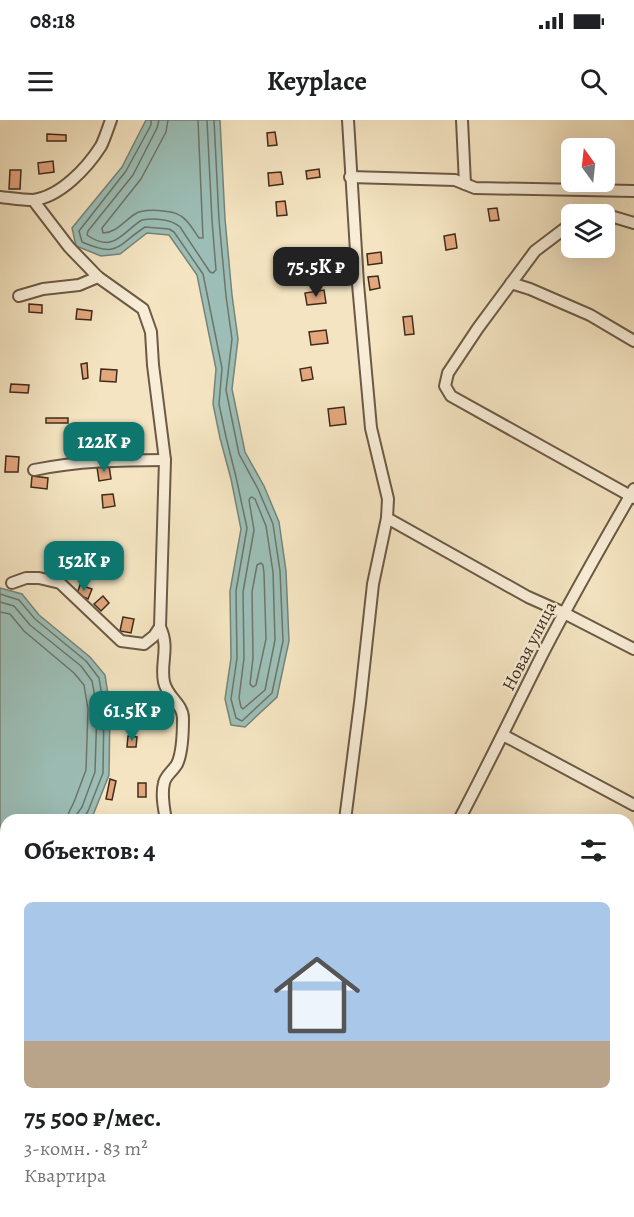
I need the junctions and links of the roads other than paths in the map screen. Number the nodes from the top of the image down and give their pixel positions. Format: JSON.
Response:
{"nodes":[{"id":1,"x":111,"y":120,"type":"edge"},
{"id":2,"x":348,"y":120,"type":"edge"},
{"id":3,"x":462,"y":120,"type":"edge"},
{"id":4,"x":351,"y":177,"type":"junction"},
{"id":5,"x":465,"y":184,"type":"junction"},
{"id":6,"x":634,"y":191,"type":"edge"},
{"id":7,"x":0,"y":197,"type":"edge"},
{"id":8,"x":33,"y":200,"type":"junction"},
{"id":9,"x":615,"y":219,"type":"edge"},
{"id":10,"x":634,"y":223,"type":"edge"},
{"id":11,"x":561,"y":231,"type":"edge"},
{"id":12,"x":98,"y":277,"type":"junction"},
{"id":13,"x":511,"y":283,"type":"junction"},
{"id":14,"x":19,"y":296,"type":"dead end"},
{"id":15,"x":634,"y":341,"type":"edge"},
{"id":16,"x":165,"y":460,"type":"junction"},
{"id":17,"x":34,"y":471,"type":"dead end"},
{"id":18,"x":633,"y":494,"type":"edge"},
{"id":19,"x":387,"y":518,"type":"junction"},
{"id":20,"x":12,"y":583,"type":"dead end"},
{"id":21,"x":564,"y":612,"type":"junction"},
{"id":22,"x":160,"y":627,"type":"junction"},
{"id":23,"x":634,"y":649,"type":"edge"},
{"id":24,"x":503,"y":735,"type":"junction"},
{"id":25,"x":634,"y":805,"type":"edge"},
{"id":26,"x":165,"y":814,"type":"edge"},
{"id":27,"x":346,"y":814,"type":"edge"},
{"id":28,"x":462,"y":814,"type":"edge"}],
"edges":[{"from":1,"to":8,"type":"street"},
{"from":2,"to":4,"type":"street"},
{"from":3,"to":5,"type":"street"},
{"from":4,"to":5,"type":"street"},
{"from":4,"to":19,"type":"street"},
{"from":5,"to":6,"type":"street"},
{"from":7,"to":8,"type":"street"},
{"from":8,"to":12,"type":"street"},
{"from":9,"to":10,"type":"street"},
{"from":11,"to":13,"type":"street"},
{"from":12,"to":14,"type":"street"},
{"from":12,"to":16,"type":"street"},
{"from":13,"to":15,"type":"street"},
{"from":13,"to":18,"type":"street"},
{"from":16,"to":17,"type":"street"},
{"from":16,"to":22,"type":"street"},
{"from":18,"to":21,"type":"street","name":"Новая улица"},
{"from":19,"to":21,"type":"street"},
{"from":19,"to":27,"type":"street"},
{"from":20,"to":22,"type":"street"},
{"from":21,"to":23,"type":"street"},
{"from":21,"to":24,"type":"street","name":"Новая улица"},
{"from":22,"to":26,"type":"street"},
{"from":24,"to":25,"type":"street"},
{"from":24,"to":28,"type":"street","name":"Новая улица"}]}
